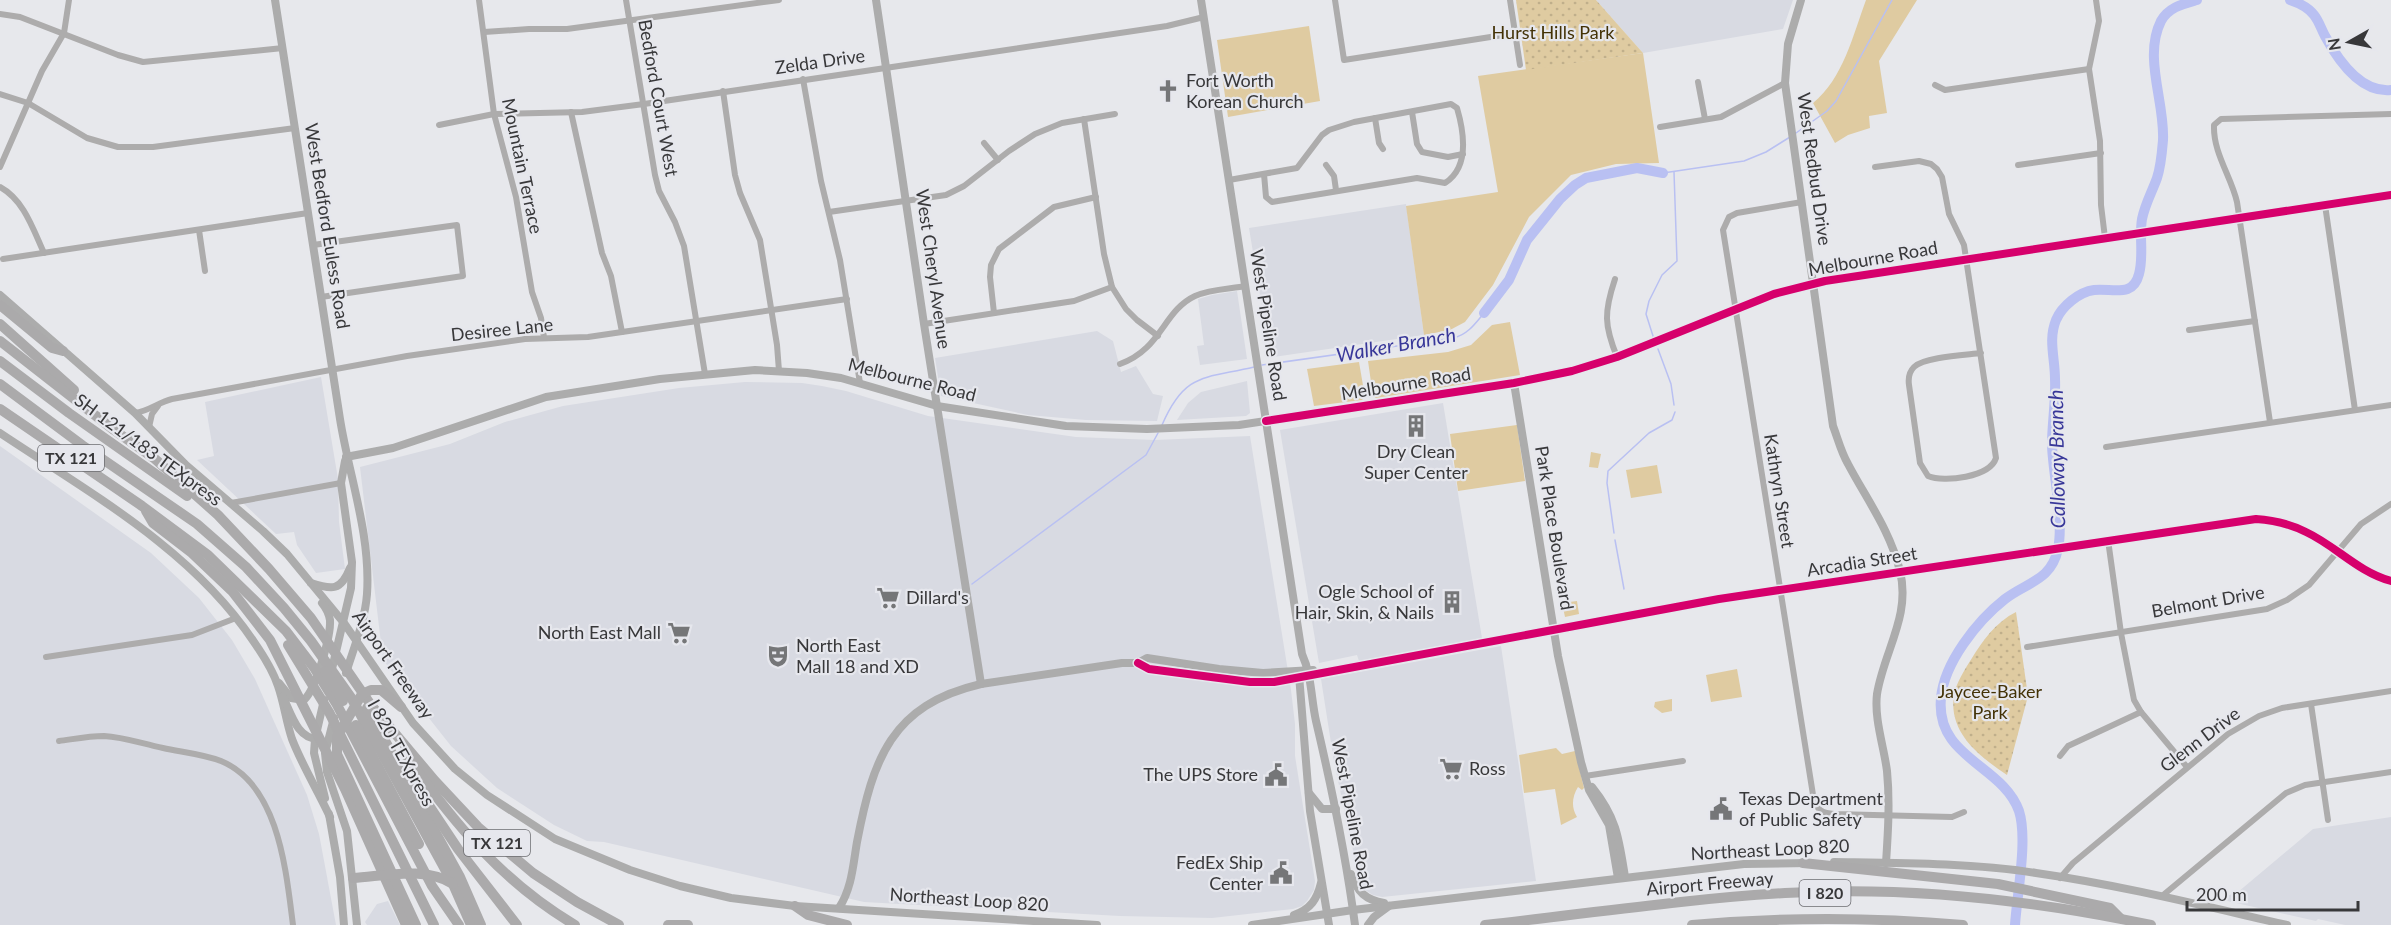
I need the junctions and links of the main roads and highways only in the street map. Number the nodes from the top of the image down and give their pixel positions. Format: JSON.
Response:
{"nodes":[{"id":1,"x":275,"y":0,"type":"edge"},
{"id":2,"x":876,"y":0,"type":"edge"},
{"id":3,"x":1201,"y":0,"type":"edge"},
{"id":4,"x":1801,"y":0,"type":"edge"},
{"id":5,"x":2391,"y":195,"type":"edge"},
{"id":6,"x":1814,"y":284,"type":"junction"},
{"id":7,"x":0,"y":295,"type":"edge"},
{"id":8,"x":0,"y":305,"type":"edge"},
{"id":9,"x":0,"y":324,"type":"edge"},
{"id":10,"x":0,"y":341,"type":"edge"},
{"id":11,"x":63,"y":351,"type":"junction"},
{"id":12,"x":0,"y":361,"type":"edge"},
{"id":13,"x":1514,"y":383,"type":"junction"},
{"id":14,"x":0,"y":384,"type":"edge"},
{"id":15,"x":937,"y":406,"type":"junction"},
{"id":16,"x":0,"y":409,"type":"edge"},
{"id":17,"x":1266,"y":421,"type":"junction"},
{"id":18,"x":114,"y":430,"type":"junction"},
{"id":19,"x":0,"y":433,"type":"edge"},
{"id":20,"x":345,"y":458,"type":"junction"},
{"id":21,"x":142,"y":506,"type":"junction"},
{"id":22,"x":352,"y":562,"type":"junction"},
{"id":23,"x":1900,"y":571,"type":"junction"},
{"id":24,"x":2391,"y":581,"type":"edge"},
{"id":25,"x":309,"y":582,"type":"junction"},
{"id":26,"x":284,"y":608,"type":"junction"},
{"id":27,"x":344,"y":623,"type":"junction"},
{"id":28,"x":1554,"y":629,"type":"junction"},
{"id":29,"x":355,"y":644,"type":"junction"},
{"id":30,"x":298,"y":651,"type":"junction"},
{"id":31,"x":1302,"y":654,"type":"junction"},
{"id":32,"x":1309,"y":673,"type":"junction"},
{"id":33,"x":1299,"y":674,"type":"junction"},
{"id":34,"x":273,"y":676,"type":"junction"},
{"id":35,"x":981,"y":684,"type":"junction"},
{"id":36,"x":278,"y":686,"type":"junction"},
{"id":37,"x":357,"y":689,"type":"junction"},
{"id":38,"x":371,"y":705,"type":"junction"},
{"id":39,"x":401,"y":707,"type":"junction"},
{"id":40,"x":328,"y":738,"type":"junction"},
{"id":41,"x":315,"y":739,"type":"junction"},
{"id":42,"x":1308,"y":793,"type":"junction"},
{"id":43,"x":1336,"y":809,"type":"junction"},
{"id":44,"x":330,"y":816,"type":"junction"},
{"id":45,"x":1344,"y":852,"type":"junction"},
{"id":46,"x":1803,"y":863,"type":"junction"},
{"id":47,"x":1886,"y":863,"type":"junction"},
{"id":48,"x":392,"y":876,"type":"junction"},
{"id":49,"x":340,"y":877,"type":"junction"},
{"id":50,"x":1322,"y":877,"type":"junction"},
{"id":51,"x":1622,"y":878,"type":"junction"},
{"id":52,"x":353,"y":879,"type":"junction"},
{"id":53,"x":848,"y":892,"type":"junction"},
{"id":54,"x":795,"y":906,"type":"junction"},
{"id":55,"x":1390,"y":906,"type":"junction"},
{"id":56,"x":839,"y":908,"type":"junction"},
{"id":57,"x":867,"y":910,"type":"junction"},
{"id":58,"x":1353,"y":910,"type":"junction"},
{"id":59,"x":1613,"y":911,"type":"junction"},
{"id":60,"x":1328,"y":913,"type":"junction"},
{"id":61,"x":2120,"y":918,"type":"junction"},
{"id":62,"x":1287,"y":919,"type":"junction"},
{"id":63,"x":1275,"y":921,"type":"junction"},
{"id":64,"x":1745,"y":922,"type":"edge"},
{"id":65,"x":344,"y":925,"type":"edge"},
{"id":66,"x":357,"y":925,"type":"edge"},
{"id":67,"x":406,"y":925,"type":"edge"},
{"id":68,"x":416,"y":925,"type":"edge"},
{"id":69,"x":435,"y":925,"type":"edge"},
{"id":70,"x":449,"y":925,"type":"edge"},
{"id":71,"x":459,"y":925,"type":"edge"},
{"id":72,"x":471,"y":925,"type":"edge"},
{"id":73,"x":481,"y":925,"type":"edge"},
{"id":74,"x":487,"y":925,"type":"edge"},
{"id":75,"x":517,"y":925,"type":"edge"},
{"id":76,"x":575,"y":925,"type":"edge"},
{"id":77,"x":619,"y":925,"type":"edge"},
{"id":78,"x":668,"y":925,"type":"edge"},
{"id":79,"x":673,"y":925,"type":"edge"},
{"id":80,"x":688,"y":925,"type":"edge"},
{"id":81,"x":847,"y":925,"type":"edge"},
{"id":82,"x":1097,"y":925,"type":"edge"},
{"id":83,"x":1252,"y":925,"type":"edge"},
{"id":84,"x":1311,"y":925,"type":"edge"},
{"id":85,"x":1329,"y":925,"type":"edge"},
{"id":86,"x":1355,"y":925,"type":"edge"},
{"id":87,"x":1368,"y":925,"type":"edge"},
{"id":88,"x":1485,"y":925,"type":"edge"},
{"id":89,"x":1554,"y":925,"type":"edge"},
{"id":90,"x":1692,"y":925,"type":"edge"},
{"id":91,"x":1963,"y":925,"type":"edge"},
{"id":92,"x":2151,"y":925,"type":"edge"},
{"id":93,"x":2287,"y":925,"type":"edge"}],
"edges":[{"from":1,"to":20,"type":"main road","name":"West Bedford Euless Road"},
{"from":2,"to":15,"type":"main road","name":"West Cheryl Avenue"},
{"from":3,"to":17,"type":"main road","name":"West Pipeline Road"},
{"from":4,"to":6,"type":"main road","name":"West Redbud Drive"},
{"from":5,"to":6,"type":"main road","name":"Melbourne Road"},
{"from":6,"to":13,"type":"main road","name":"Melbourne Road"},
{"from":6,"to":23,"type":"main road","name":"West Redbud Drive"},
{"from":7,"to":11,"type":"main road","name":"Airport Freeway"},
{"from":8,"to":11,"type":"highway"},
{"from":9,"to":18,"type":"highway"},
{"from":10,"to":18,"type":"highway","name":"Airport Freeway","number":"TX 121"},
{"from":11,"to":25,"type":"main road","name":"Airport Freeway"},
{"from":12,"to":37,"type":"highway","name":"SH 121/183 TEXpress"},
{"from":13,"to":17,"type":"main road","name":"Melbourne Road"},
{"from":13,"to":28,"type":"main road","name":"Park Place Boulevard"},
{"from":14,"to":26,"type":"highway","name":"SH 121/183 TEXpress"},
{"from":15,"to":17,"type":"main road","name":"Melbourne Road"},
{"from":15,"to":20,"type":"main road","name":"Melbourne Road"},
{"from":15,"to":35,"type":"main road","name":"West Cheryl Avenue"},
{"from":16,"to":21,"type":"highway","number":"TX 121"},
{"from":17,"to":31,"type":"main road","name":"West Pipeline Road"},
{"from":18,"to":38,"type":"highway","name":"Airport Freeway","number":"TX 121"},
{"from":19,"to":34,"type":"main road"},
{"from":20,"to":22,"type":"main road","name":"West Bedford Euless Road"},
{"from":20,"to":29,"type":"main road","name":"West Bedford Euless Road"},
{"from":21,"to":30,"type":"highway","number":"TX 121"},
{"from":21,"to":67,"type":"highway"},
{"from":22,"to":25,"type":"main road"},
{"from":22,"to":27,"type":"main road","name":"West Bedford Euless Road"},
{"from":23,"to":24,"type":"main road","name":"Arcadia Street"},
{"from":23,"to":28,"type":"main road","name":"Arcadia Street"},
{"from":23,"to":47,"type":"main road","name":"West Redbud Drive"},
{"from":25,"to":27,"type":"main road","name":"Airport Freeway"},
{"from":25,"to":34,"type":"main road"},
{"from":26,"to":70,"type":"highway"},
{"from":26,"to":72,"type":"highway","name":"I 820 TEXpress"},
{"from":27,"to":29,"type":"main road","name":"Airport Freeway"},
{"from":27,"to":41,"type":"main road","name":"West Bedford Euless Road"},
{"from":28,"to":32,"type":"main road","name":"Arcadia Street"},
{"from":28,"to":51,"type":"main road","name":"Park Place Boulevard"},
{"from":29,"to":39,"type":"main road","name":"Airport Freeway"},
{"from":29,"to":40,"type":"main road","name":"West Bedford Euless Road"},
{"from":30,"to":69,"type":"highway"},
{"from":30,"to":71,"type":"highway"},
{"from":31,"to":32,"type":"main road","name":"West Pipeline Road"},
{"from":31,"to":33,"type":"main road","name":"West Pipeline Road"},
{"from":32,"to":33,"type":"main road","name":"Arcadia Street"},
{"from":32,"to":43,"type":"main road","name":"West Pipeline Road"},
{"from":33,"to":35,"type":"main road","name":"Arcadia Street"},
{"from":33,"to":42,"type":"main road","name":"West Pipeline Road"},
{"from":34,"to":36,"type":"main road"},
{"from":35,"to":53,"type":"main road","name":"Arcadia Street"},
{"from":36,"to":41,"type":"main road"},
{"from":36,"to":44,"type":"main road"},
{"from":37,"to":73,"type":"highway","name":"I 820 TEXpress"},
{"from":37,"to":76,"type":"highway"},
{"from":38,"to":75,"type":"highway"},
{"from":38,"to":77,"type":"highway","name":"Airport Freeway","number":"TX 121"},
{"from":39,"to":48,"type":"highway"},
{"from":39,"to":54,"type":"main road","name":"Airport Freeway"},
{"from":40,"to":41,"type":"main road"},
{"from":40,"to":52,"type":"main road","name":"West Bedford Euless Road"},
{"from":41,"to":44,"type":"main road","name":"West Bedford Euless Road"},
{"from":42,"to":43,"type":"main road"},
{"from":42,"to":50,"type":"main road","name":"West Pipeline Road"},
{"from":43,"to":45,"type":"main road","name":"West Pipeline Road"},
{"from":44,"to":49,"type":"main road","name":"West Bedford Euless Road"},
{"from":45,"to":55,"type":"main road"},
{"from":45,"to":58,"type":"main road","name":"West Pipeline Road"},
{"from":46,"to":47,"type":"main road","name":"Northeast Loop 820"},
{"from":46,"to":51,"type":"main road","name":"Northeast Loop 820"},
{"from":46,"to":61,"type":"highway"},
{"from":47,"to":93,"type":"main road","name":"Northeast Loop 820"},
{"from":48,"to":52,"type":"highway"},
{"from":48,"to":68,"type":"highway"},
{"from":48,"to":74,"type":"highway"},
{"from":49,"to":52,"type":"main road"},
{"from":49,"to":65,"type":"main road","name":"West Bedford Euless Road"},
{"from":50,"to":60,"type":"main road","name":"West Pipeline Road"},
{"from":50,"to":62,"type":"main road"},
{"from":51,"to":55,"type":"main road","name":"Northeast Loop 820"},
{"from":52,"to":66,"type":"main road","name":"West Bedford Euless Road"},
{"from":53,"to":56,"type":"main road","name":"Arcadia Street"},
{"from":53,"to":57,"type":"main road"},
{"from":54,"to":56,"type":"main road","name":"Airport Freeway"},
{"from":54,"to":81,"type":"highway"},
{"from":55,"to":58,"type":"main road","name":"Northeast Loop 820"},
{"from":55,"to":87,"type":"main road"},
{"from":56,"to":57,"type":"main road","name":"Northeast Loop 820"},
{"from":57,"to":82,"type":"main road","name":"Northeast Loop 820"},
{"from":58,"to":60,"type":"main road","name":"Northeast Loop 820"},
{"from":58,"to":86,"type":"main road","name":"West Pipeline Road"},
{"from":59,"to":61,"type":"highway","name":"Airport Freeway","number":"I 820"},
{"from":59,"to":88,"type":"highway","name":"Airport Freeway","number":"I 820"},
{"from":59,"to":89,"type":"highway"},
{"from":60,"to":62,"type":"main road","name":"Northeast Loop 820"},
{"from":60,"to":85,"type":"main road","name":"West Pipeline Road"},
{"from":61,"to":92,"type":"highway","name":"Airport Freeway","number":"I 820"},
{"from":62,"to":63,"type":"main road","name":"Northeast Loop 820"},
{"from":63,"to":83,"type":"main road","name":"Northeast Loop 820"},
{"from":63,"to":84,"type":"main road"},
{"from":64,"to":90,"type":"highway","number":"I 820"},
{"from":64,"to":91,"type":"highway","number":"I 820"},
{"from":78,"to":79,"type":"highway"},
{"from":79,"to":80,"type":"highway"}]}
